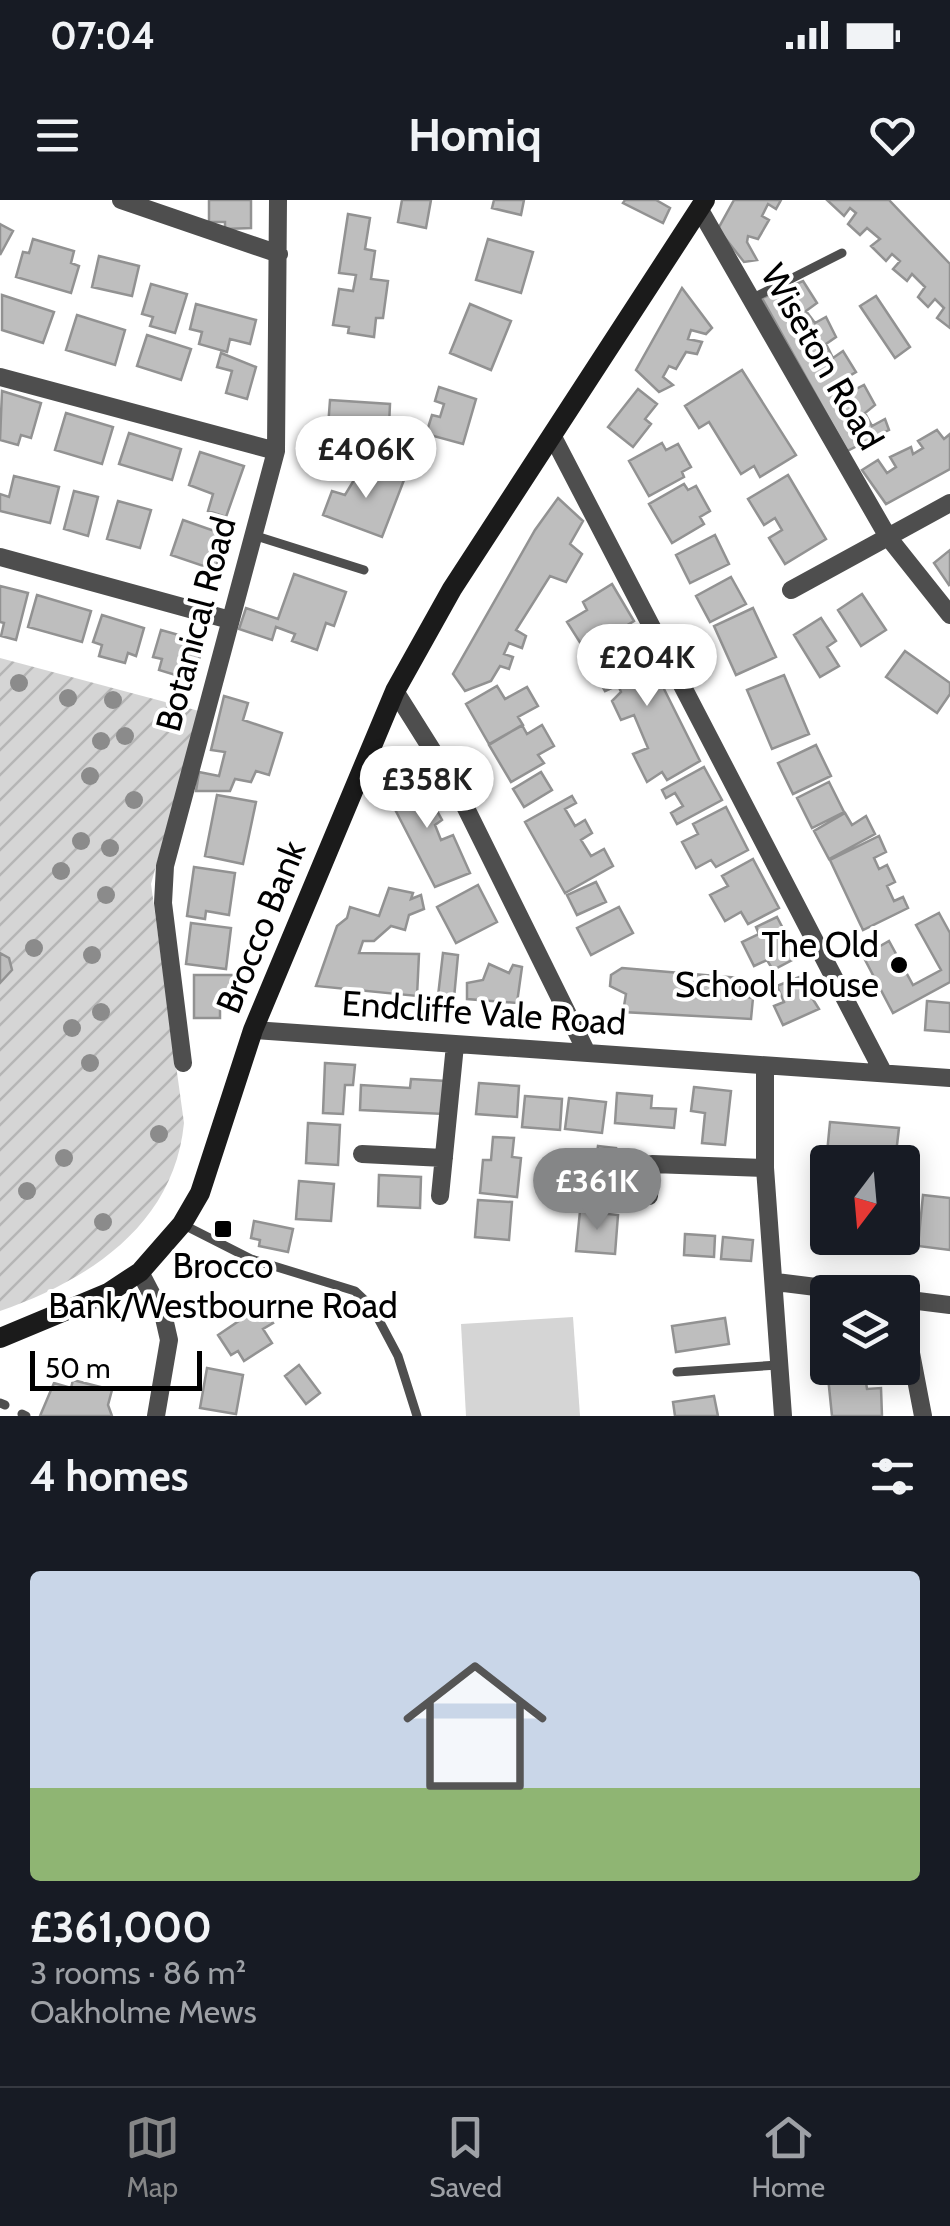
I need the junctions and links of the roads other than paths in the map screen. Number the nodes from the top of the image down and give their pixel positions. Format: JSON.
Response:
{"nodes":[{"id":1,"x":121,"y":200,"type":"edge"},
{"id":2,"x":278,"y":200,"type":"edge"},
{"id":3,"x":702,"y":205,"type":"edge"},
{"id":4,"x":279,"y":254,"type":"junction"},
{"id":5,"x":842,"y":254,"type":"dead end"},
{"id":6,"x":751,"y":299,"type":"junction"},
{"id":7,"x":0,"y":377,"type":"edge"},
{"id":8,"x":553,"y":438,"type":"junction"},
{"id":9,"x":276,"y":451,"type":"junction"},
{"id":10,"x":950,"y":502,"type":"edge"},
{"id":11,"x":253,"y":535,"type":"junction"},
{"id":12,"x":888,"y":537,"type":"junction"},
{"id":13,"x":0,"y":558,"type":"edge"},
{"id":14,"x":364,"y":570,"type":"dead end"},
{"id":15,"x":790,"y":590,"type":"dead end"},
{"id":16,"x":950,"y":614,"type":"edge"},
{"id":17,"x":230,"y":620,"type":"junction"},
{"id":18,"x":395,"y":691,"type":"junction"},
{"id":19,"x":252,"y":1030,"type":"junction"},
{"id":20,"x":455,"y":1045,"type":"junction"},
{"id":21,"x":586,"y":1050,"type":"junction"},
{"id":22,"x":183,"y":1063,"type":"dead end"},
{"id":23,"x":765,"y":1066,"type":"junction"},
{"id":24,"x":883,"y":1072,"type":"junction"},
{"id":25,"x":950,"y":1078,"type":"edge"},
{"id":26,"x":362,"y":1154,"type":"dead end"},
{"id":27,"x":444,"y":1158,"type":"junction"},
{"id":28,"x":765,"y":1168,"type":"junction"},
{"id":29,"x":440,"y":1196,"type":"dead end"},
{"id":30,"x":650,"y":1196,"type":"dead end"},
{"id":31,"x":182,"y":1224,"type":"junction"},
{"id":32,"x":140,"y":1272,"type":"junction"},
{"id":33,"x":776,"y":1282,"type":"junction"},
{"id":34,"x":810,"y":1286,"type":"edge"},
{"id":35,"x":920,"y":1303,"type":"edge"},
{"id":36,"x":950,"y":1305,"type":"edge"},
{"id":37,"x":0,"y":1338,"type":"edge"},
{"id":38,"x":778,"y":1364,"type":"junction"},
{"id":39,"x":677,"y":1372,"type":"dead end"},
{"id":40,"x":918,"y":1385,"type":"edge"},
{"id":41,"x":156,"y":1416,"type":"edge"},
{"id":42,"x":417,"y":1416,"type":"edge"},
{"id":43,"x":782,"y":1416,"type":"edge"},
{"id":44,"x":924,"y":1416,"type":"edge"}],
"edges":[{"from":1,"to":4,"type":"street"},
{"from":2,"to":4,"type":"street","name":"Botanical Road"},
{"from":3,"to":6,"type":"street","name":"Wiseton Road"},
{"from":3,"to":8,"type":"main road","name":"Brocco Bank"},
{"from":4,"to":9,"type":"street","name":"Botanical Road"},
{"from":5,"to":6,"type":"lane"},
{"from":6,"to":12,"type":"street","name":"Wiseton Road"},
{"from":7,"to":9,"type":"street"},
{"from":8,"to":18,"type":"main road","name":"Brocco Bank"},
{"from":8,"to":24,"type":"street"},
{"from":9,"to":11,"type":"street","name":"Botanical Road"},
{"from":10,"to":12,"type":"street"},
{"from":11,"to":14,"type":"lane"},
{"from":11,"to":17,"type":"street","name":"Botanical Road"},
{"from":12,"to":15,"type":"street"},
{"from":12,"to":16,"type":"street","name":"Wiseton Road"},
{"from":13,"to":17,"type":"street"},
{"from":17,"to":22,"type":"street","name":"Botanical Road"},
{"from":18,"to":19,"type":"main road","name":"Brocco Bank"},
{"from":18,"to":21,"type":"street"},
{"from":19,"to":20,"type":"street","name":"Endcliffe Vale Road"},
{"from":19,"to":31,"type":"main road","name":"Brocco Bank"},
{"from":20,"to":21,"type":"street","name":"Endcliffe Vale Road"},
{"from":20,"to":27,"type":"street"},
{"from":21,"to":23,"type":"street","name":"Endcliffe Vale Road"},
{"from":23,"to":24,"type":"street","name":"Endcliffe Vale Road"},
{"from":23,"to":28,"type":"street"},
{"from":24,"to":25,"type":"street","name":"Endcliffe Vale Road"},
{"from":26,"to":27,"type":"street"},
{"from":27,"to":29,"type":"street"},
{"from":28,"to":30,"type":"street"},
{"from":28,"to":33,"type":"street"},
{"from":31,"to":32,"type":"main road","name":"Brocco Bank"},
{"from":31,"to":42,"type":"lane"},
{"from":32,"to":37,"type":"main road","name":"Brocco Bank"},
{"from":32,"to":41,"type":"street"},
{"from":33,"to":34,"type":"street"},
{"from":33,"to":38,"type":"street"},
{"from":35,"to":36,"type":"street"},
{"from":38,"to":39,"type":"lane"},
{"from":38,"to":43,"type":"street"},
{"from":40,"to":44,"type":"street"}]}
